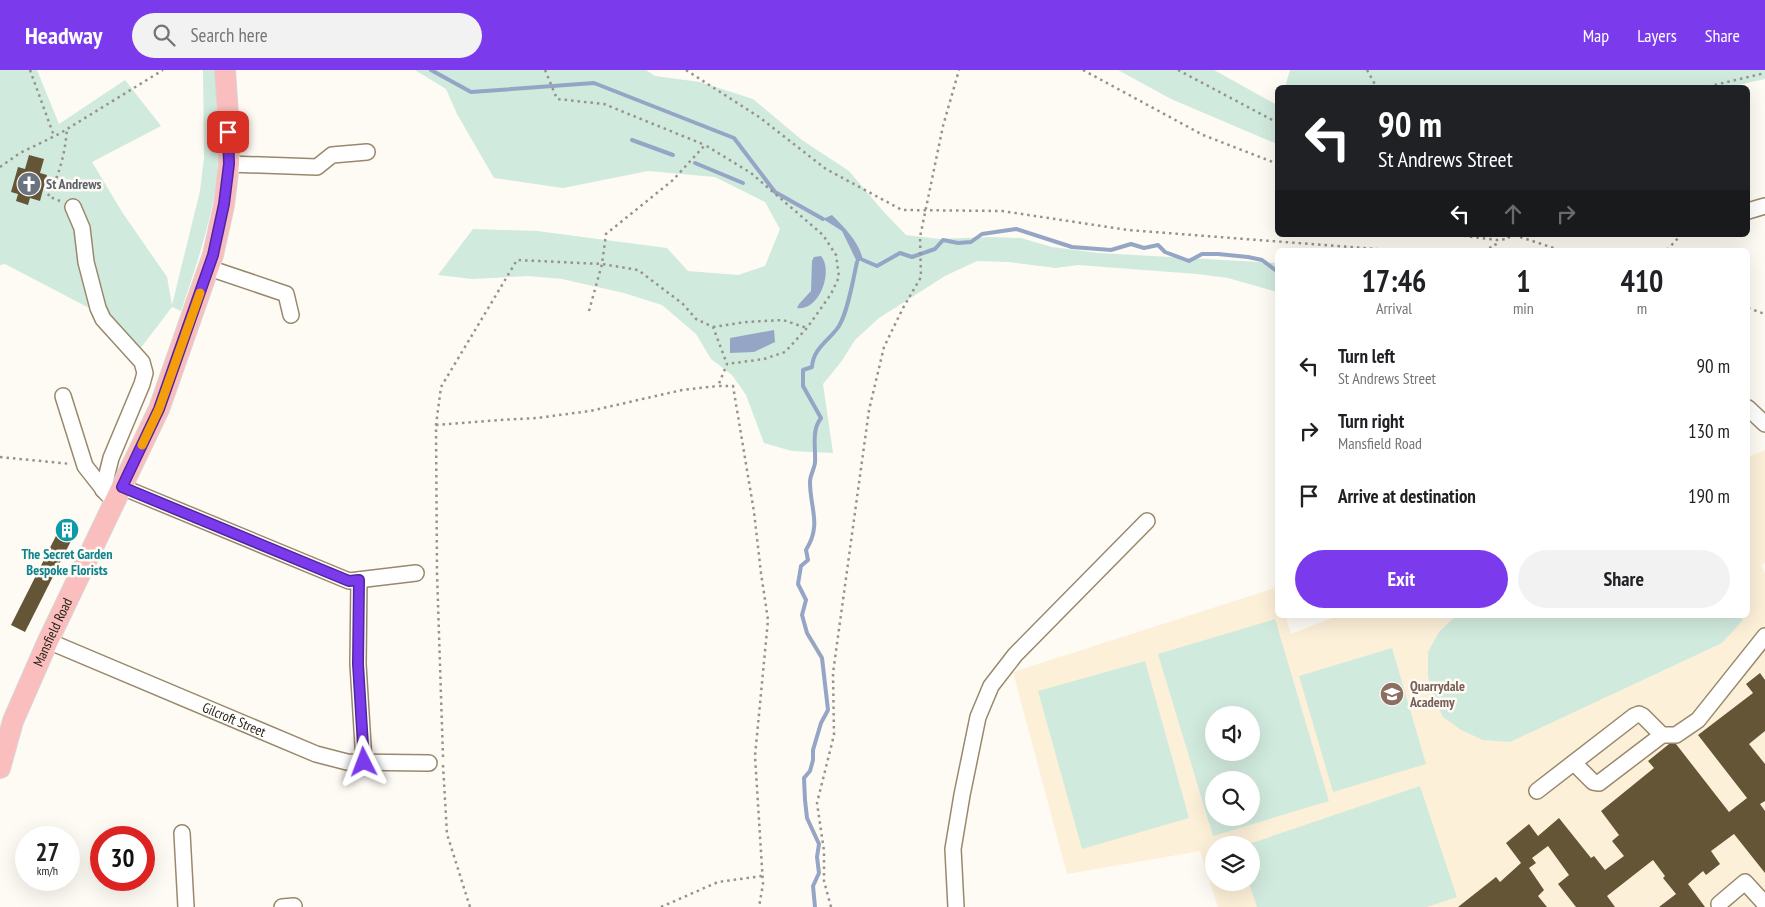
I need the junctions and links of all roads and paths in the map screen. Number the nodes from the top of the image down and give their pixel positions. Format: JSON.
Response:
{"nodes":[{"id":1,"x":30,"y":70,"type":"edge"},
{"id":2,"x":163,"y":70,"type":"edge"},
{"id":3,"x":225,"y":70,"type":"edge"},
{"id":4,"x":545,"y":70,"type":"edge"},
{"id":5,"x":686,"y":70,"type":"edge"},
{"id":6,"x":959,"y":70,"type":"edge"},
{"id":7,"x":1083,"y":70,"type":"edge"},
{"id":8,"x":1178,"y":70,"type":"edge"},
{"id":9,"x":1368,"y":70,"type":"edge"},
{"id":10,"x":1765,"y":73,"type":"edge"},
{"id":11,"x":1376,"y":85,"type":"edge"},
{"id":12,"x":1715,"y":85,"type":"edge"},
{"id":13,"x":1275,"y":121,"type":"edge"},
{"id":14,"x":67,"y":129,"type":"junction"},
{"id":15,"x":54,"y":136,"type":"junction"},
{"id":16,"x":704,"y":145,"type":"junction"},
{"id":17,"x":368,"y":152,"type":"dead end"},
{"id":18,"x":1275,"y":163,"type":"edge"},
{"id":19,"x":229,"y":164,"type":"junction"},
{"id":20,"x":0,"y":167,"type":"edge"},
{"id":21,"x":1765,"y":206,"type":"edge"},
{"id":22,"x":73,"y":207,"type":"joint"},
{"id":23,"x":925,"y":210,"type":"junction"},
{"id":24,"x":1750,"y":210,"type":"edge"},
{"id":25,"x":1473,"y":237,"type":"edge"},
{"id":26,"x":1509,"y":237,"type":"edge"},
{"id":27,"x":1520,"y":237,"type":"edge"},
{"id":28,"x":1678,"y":237,"type":"edge"},
{"id":29,"x":1497,"y":240,"type":"junction"},
{"id":30,"x":1362,"y":248,"type":"edge"},
{"id":31,"x":1488,"y":248,"type":"edge"},
{"id":32,"x":1554,"y":248,"type":"edge"},
{"id":33,"x":1669,"y":248,"type":"edge"},
{"id":34,"x":602,"y":264,"type":"junction"},
{"id":35,"x":209,"y":268,"type":"junction"},
{"id":36,"x":1750,"y":309,"type":"edge"},
{"id":37,"x":589,"y":311,"type":"dead end"},
{"id":38,"x":1765,"y":314,"type":"edge"},
{"id":39,"x":291,"y":315,"type":"dead end"},
{"id":40,"x":713,"y":327,"type":"junction"},
{"id":41,"x":808,"y":328,"type":"junction"},
{"id":42,"x":727,"y":364,"type":"junction"},
{"id":43,"x":718,"y":386,"type":"junction"},
{"id":44,"x":63,"y":396,"type":"dead end"},
{"id":45,"x":1750,"y":410,"type":"edge"},
{"id":46,"x":1765,"y":424,"type":"edge"},
{"id":47,"x":436,"y":426,"type":"junction"},
{"id":48,"x":0,"y":457,"type":"edge"},
{"id":49,"x":85,"y":466,"type":"junction"},
{"id":50,"x":113,"y":494,"type":"junction"},
{"id":51,"x":1147,"y":521,"type":"dead end"},
{"id":52,"x":416,"y":574,"type":"dead end"},
{"id":53,"x":359,"y":580,"type":"junction"},
{"id":54,"x":1765,"y":636,"type":"edge"},
{"id":55,"x":48,"y":641,"type":"junction"},
{"id":56,"x":6,"y":719,"type":"edge"},
{"id":57,"x":1662,"y":735,"type":"junction"},
{"id":58,"x":364,"y":762,"type":"junction"},
{"id":59,"x":429,"y":763,"type":"dead end"},
{"id":60,"x":1574,"y":763,"type":"junction"},
{"id":61,"x":0,"y":768,"type":"edge"},
{"id":62,"x":1537,"y":791,"type":"dead end"},
{"id":63,"x":182,"y":833,"type":"dead end"},
{"id":64,"x":762,"y":876,"type":"junction"},
{"id":65,"x":1719,"y":904,"type":"dead end"},
{"id":66,"x":1765,"y":904,"type":"edge"},
{"id":67,"x":186,"y":907,"type":"edge"},
{"id":68,"x":470,"y":907,"type":"edge"},
{"id":69,"x":662,"y":907,"type":"edge"},
{"id":70,"x":759,"y":907,"type":"edge"},
{"id":71,"x":831,"y":907,"type":"edge"},
{"id":72,"x":956,"y":907,"type":"edge"}],
"edges":[{"from":1,"to":15,"type":"path"},
{"from":2,"to":14,"type":"path"},
{"from":3,"to":19,"type":"main road","name":"Mansfield Road"},
{"from":4,"to":16,"type":"path"},
{"from":5,"to":23,"type":"path"},
{"from":6,"to":23,"type":"path"},
{"from":7,"to":18,"type":"path"},
{"from":8,"to":13,"type":"path"},
{"from":9,"to":11,"type":"path"},
{"from":10,"to":12,"type":"path"},
{"from":14,"to":15,"type":"path"},
{"from":14,"to":22,"type":"path"},
{"from":15,"to":20,"type":"path"},
{"from":16,"to":34,"type":"path"},
{"from":16,"to":41,"type":"path"},
{"from":17,"to":19,"type":"street"},
{"from":19,"to":35,"type":"main road","name":"Mansfield Road"},
{"from":21,"to":24,"type":"street"},
{"from":22,"to":50,"type":"street"},
{"from":23,"to":30,"type":"path"},
{"from":23,"to":71,"type":"path"},
{"from":25,"to":29,"type":"path"},
{"from":26,"to":29,"type":"path"},
{"from":27,"to":32,"type":"path"},
{"from":28,"to":33,"type":"path"},
{"from":29,"to":31,"type":"path"},
{"from":34,"to":37,"type":"path"},
{"from":34,"to":40,"type":"path"},
{"from":34,"to":47,"type":"path"},
{"from":35,"to":39,"type":"street"},
{"from":35,"to":50,"type":"main road","name":"Mansfield Road"},
{"from":36,"to":38,"type":"path"},
{"from":40,"to":41,"type":"path"},
{"from":40,"to":42,"type":"path"},
{"from":41,"to":42,"type":"path"},
{"from":42,"to":43,"type":"path"},
{"from":43,"to":47,"type":"path"},
{"from":43,"to":64,"type":"path"},
{"from":44,"to":49,"type":"street"},
{"from":45,"to":46,"type":"street"},
{"from":47,"to":68,"type":"path"},
{"from":48,"to":49,"type":"path"},
{"from":49,"to":50,"type":"street"},
{"from":50,"to":53,"type":"street"},
{"from":50,"to":55,"type":"main road","name":"Mansfield Road"},
{"from":51,"to":72,"type":"street"},
{"from":52,"to":53,"type":"street"},
{"from":53,"to":58,"type":"street"},
{"from":54,"to":57,"type":"street"},
{"from":55,"to":56,"type":"main road","name":"Mansfield Road"},
{"from":55,"to":58,"type":"street","name":"Gilcroft Street"},
{"from":56,"to":61,"type":"main road","name":"Mansfield Road"},
{"from":57,"to":60,"type":"street"},
{"from":57,"to":60,"type":"street"},
{"from":58,"to":59,"type":"street","name":"Gilcroft Street"},
{"from":60,"to":62,"type":"street"},
{"from":63,"to":67,"type":"street"},
{"from":64,"to":69,"type":"path"},
{"from":64,"to":70,"type":"path"},
{"from":65,"to":66,"type":"street"}]}
